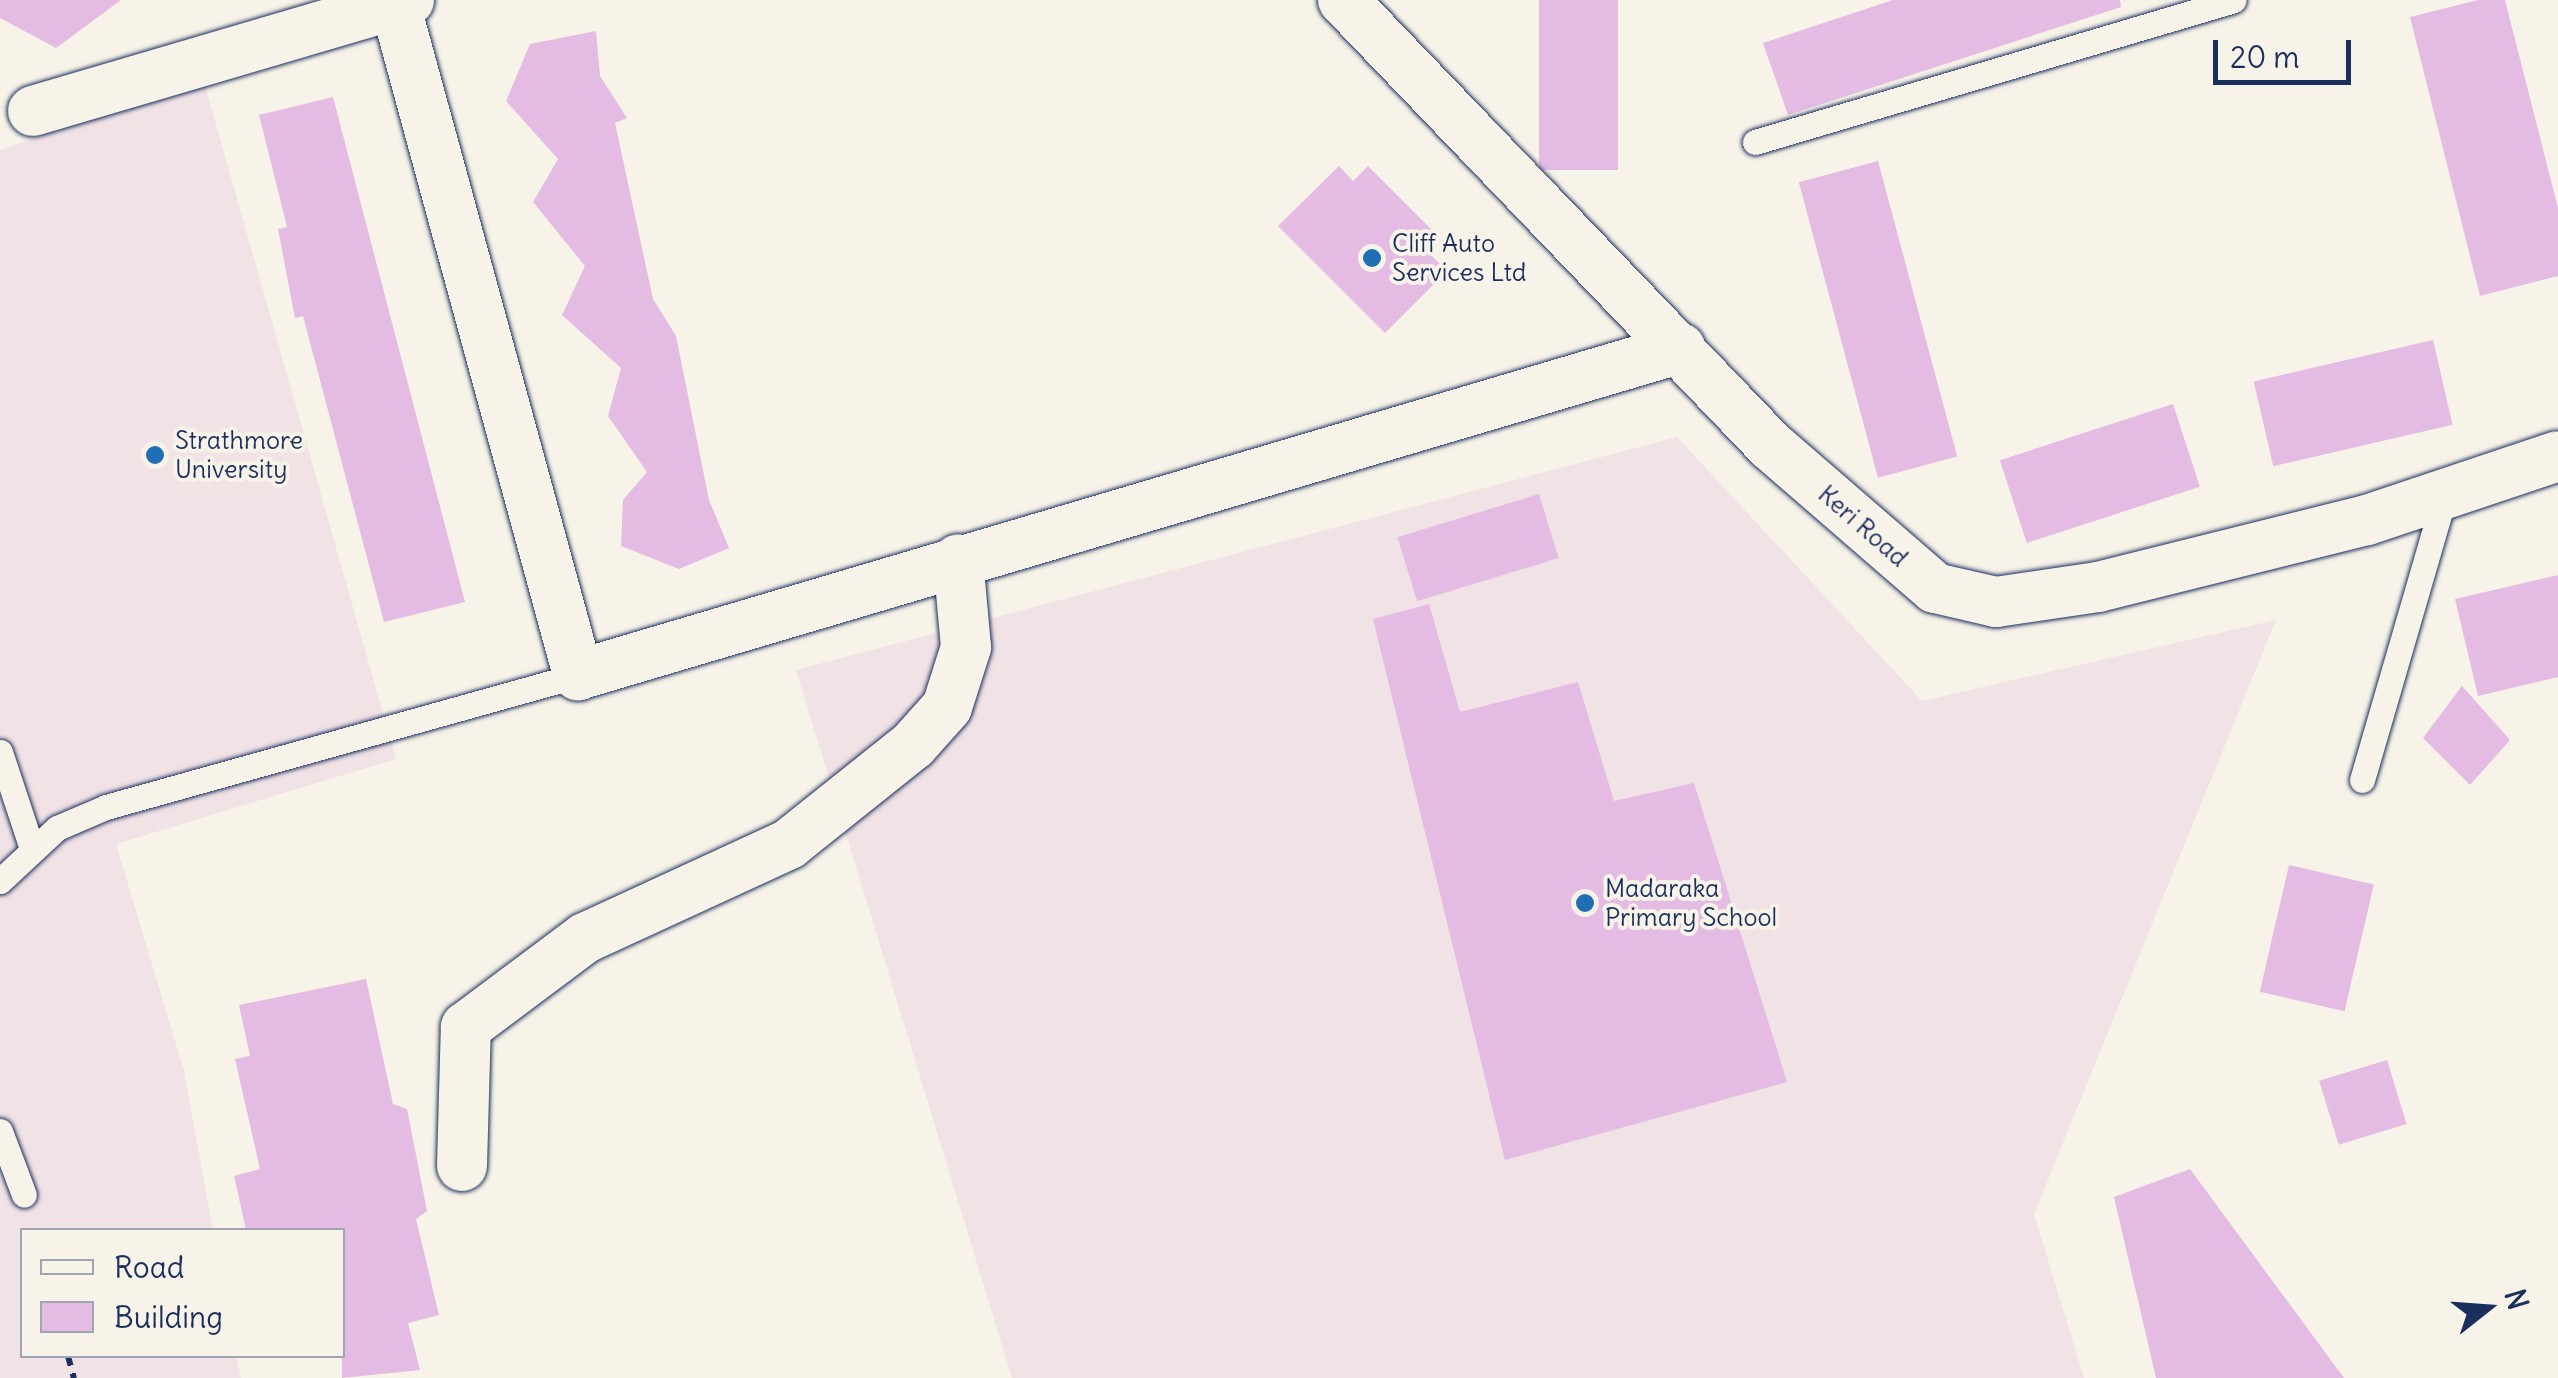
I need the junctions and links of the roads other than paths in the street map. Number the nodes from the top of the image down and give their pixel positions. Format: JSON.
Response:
{"nodes":[{"id":1,"x":1343,"y":0,"type":"edge"},
{"id":2,"x":2233,"y":0,"type":"edge"},
{"id":3,"x":402,"y":2,"type":"edge"},
{"id":4,"x":33,"y":112,"type":"dead end"},
{"id":5,"x":1755,"y":142,"type":"dead end"},
{"id":6,"x":1681,"y":348,"type":"junction"},
{"id":7,"x":2558,"y":456,"type":"edge"},
{"id":8,"x":2445,"y":494,"type":"junction"},
{"id":9,"x":958,"y":559,"type":"junction"},
{"id":10,"x":578,"y":675,"type":"junction"},
{"id":11,"x":0,"y":752,"type":"edge"},
{"id":12,"x":2362,"y":780,"type":"dead end"},
{"id":13,"x":32,"y":849,"type":"junction"},
{"id":14,"x":0,"y":881,"type":"edge"},
{"id":15,"x":0,"y":1131,"type":"edge"},
{"id":16,"x":462,"y":1166,"type":"dead end"},
{"id":17,"x":24,"y":1195,"type":"dead end"}],
"edges":[{"from":1,"to":6,"type":"street","name":"Keri Road"},
{"from":2,"to":5,"type":"lane"},
{"from":3,"to":4,"type":"street"},
{"from":3,"to":10,"type":"street"},
{"from":6,"to":8,"type":"street","name":"Keri Road"},
{"from":6,"to":9,"type":"street"},
{"from":7,"to":8,"type":"street","name":"Keri Road"},
{"from":8,"to":12,"type":"lane"},
{"from":9,"to":10,"type":"street"},
{"from":9,"to":16,"type":"street"},
{"from":10,"to":13,"type":"lane"},
{"from":11,"to":13,"type":"lane"},
{"from":13,"to":14,"type":"lane"},
{"from":15,"to":17,"type":"lane"}]}
